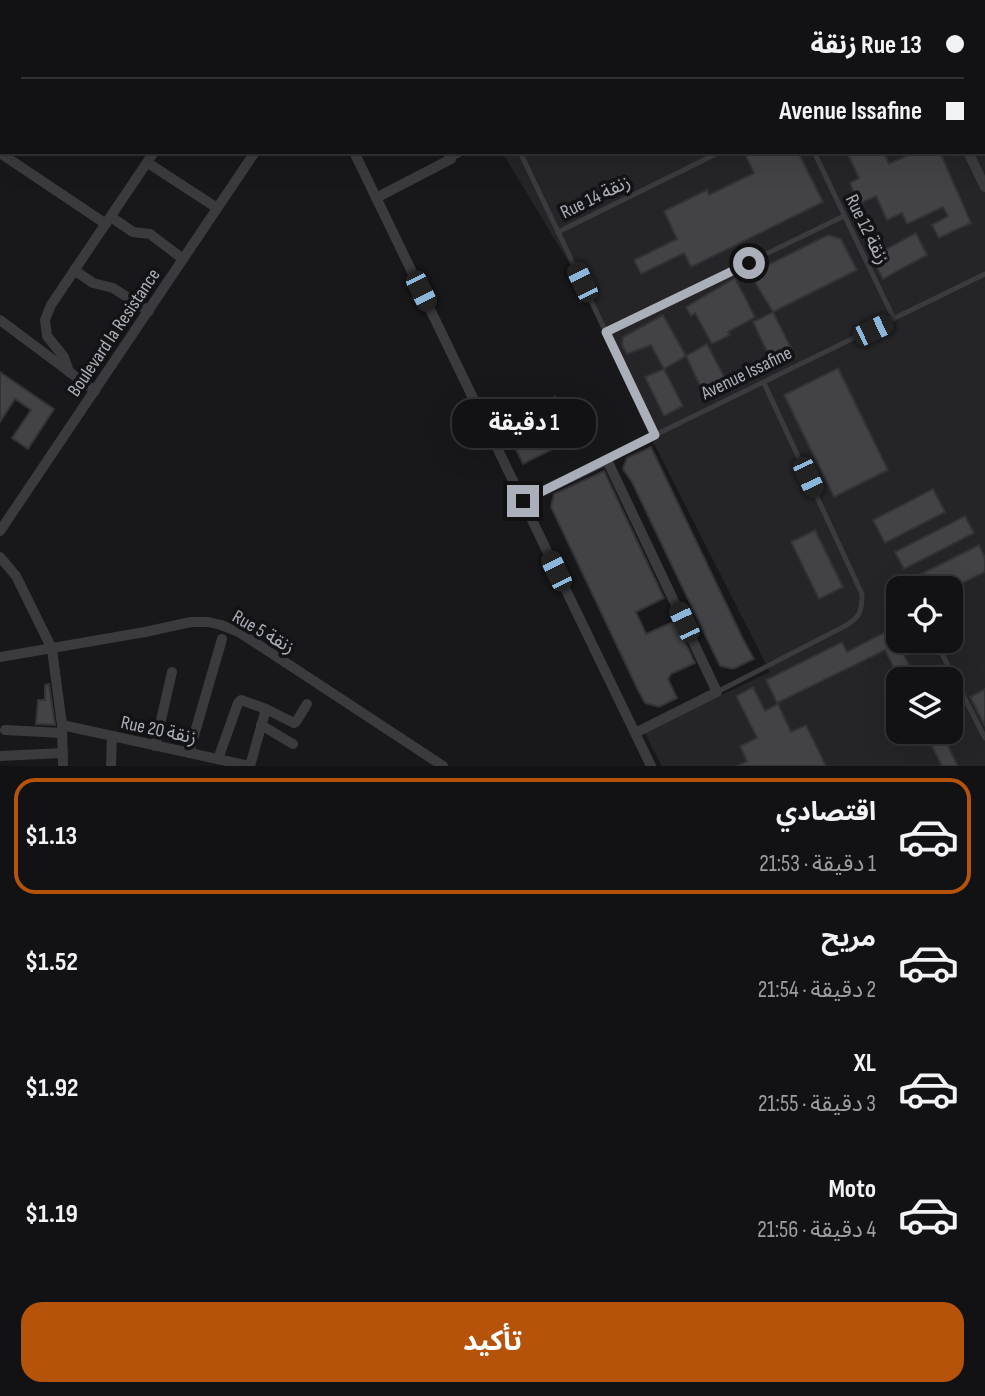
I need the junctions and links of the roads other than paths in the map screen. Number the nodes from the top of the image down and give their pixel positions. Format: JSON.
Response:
{"nodes":[{"id":1,"x":2,"y":154,"type":"edge"},
{"id":2,"x":153,"y":154,"type":"edge"},
{"id":3,"x":254,"y":154,"type":"edge"},
{"id":4,"x":355,"y":154,"type":"edge"},
{"id":5,"x":521,"y":154,"type":"edge"},
{"id":6,"x":716,"y":154,"type":"edge"},
{"id":7,"x":815,"y":154,"type":"edge"},
{"id":8,"x":969,"y":154,"type":"edge"},
{"id":9,"x":450,"y":155,"type":"edge"},
{"id":10,"x":148,"y":163,"type":"junction"},
{"id":11,"x":985,"y":187,"type":"edge"},
{"id":12,"x":376,"y":198,"type":"junction"},
{"id":13,"x":217,"y":208,"type":"junction"},
{"id":14,"x":845,"y":216,"type":"junction"},
{"id":15,"x":109,"y":220,"type":"junction"},
{"id":16,"x":558,"y":232,"type":"junction"},
{"id":17,"x":183,"y":259,"type":"junction"},
{"id":18,"x":74,"y":270,"type":"junction"},
{"id":19,"x":985,"y":274,"type":"edge"},
{"id":20,"x":149,"y":311,"type":"junction"},
{"id":21,"x":894,"y":319,"type":"junction"},
{"id":22,"x":0,"y":320,"type":"edge"},
{"id":23,"x":606,"y":332,"type":"junction"},
{"id":24,"x":69,"y":372,"type":"junction"},
{"id":25,"x":764,"y":383,"type":"junction"},
{"id":26,"x":94,"y":391,"type":"junction"},
{"id":27,"x":655,"y":435,"type":"junction"},
{"id":28,"x":607,"y":460,"type":"junction"},
{"id":29,"x":523,"y":501,"type":"junction"},
{"id":30,"x":0,"y":531,"type":"edge"},
{"id":31,"x":0,"y":557,"type":"edge"},
{"id":32,"x":222,"y":639,"type":"dead end"},
{"id":33,"x":52,"y":649,"type":"junction"},
{"id":34,"x":942,"y":653,"type":"edge"},
{"id":35,"x":0,"y":657,"type":"edge"},
{"id":36,"x":172,"y":672,"type":"dead end"},
{"id":37,"x":718,"y":692,"type":"junction"},
{"id":38,"x":307,"y":704,"type":"dead end"},
{"id":39,"x":266,"y":709,"type":"junction"},
{"id":40,"x":261,"y":725,"type":"junction"},
{"id":41,"x":62,"y":729,"type":"junction"},
{"id":42,"x":5,"y":730,"type":"dead end"},
{"id":43,"x":635,"y":733,"type":"junction"},
{"id":44,"x":112,"y":736,"type":"junction"},
{"id":45,"x":985,"y":738,"type":"edge"},
{"id":46,"x":293,"y":744,"type":"dead end"},
{"id":47,"x":155,"y":746,"type":"junction"},
{"id":48,"x":63,"y":753,"type":"junction"},
{"id":49,"x":189,"y":753,"type":"junction"},
{"id":50,"x":0,"y":756,"type":"edge"},
{"id":51,"x":218,"y":760,"type":"junction"},
{"id":52,"x":63,"y":766,"type":"edge"},
{"id":53,"x":111,"y":766,"type":"edge"},
{"id":54,"x":249,"y":766,"type":"edge"},
{"id":55,"x":443,"y":766,"type":"edge"},
{"id":56,"x":651,"y":766,"type":"edge"}],
"edges":[{"from":1,"to":15,"type":"street"},
{"from":2,"to":10,"type":"street"},
{"from":3,"to":13,"type":"street","name":"Boulevard la Resistance"},
{"from":4,"to":12,"type":"street"},
{"from":5,"to":16,"type":"lane"},
{"from":6,"to":16,"type":"lane","name":"Rue 14 زنقة"},
{"from":7,"to":14,"type":"lane","name":"Rue 12 زنقة"},
{"from":8,"to":11,"type":"street"},
{"from":9,"to":12,"type":"street"},
{"from":10,"to":13,"type":"street"},
{"from":10,"to":15,"type":"street"},
{"from":12,"to":29,"type":"street"},
{"from":13,"to":17,"type":"street","name":"Boulevard la Resistance"},
{"from":14,"to":21,"type":"lane","name":"Rue 12 زنقة"},
{"from":14,"to":23,"type":"lane"},
{"from":15,"to":17,"type":"street"},
{"from":15,"to":18,"type":"street"},
{"from":16,"to":23,"type":"lane"},
{"from":17,"to":20,"type":"street","name":"Boulevard la Resistance"},
{"from":18,"to":20,"type":"street"},
{"from":18,"to":24,"type":"street"},
{"from":19,"to":21,"type":"lane","name":"Avenue Issafine"},
{"from":20,"to":26,"type":"street","name":"Boulevard la Resistance"},
{"from":21,"to":25,"type":"lane","name":"Avenue Issafine"},
{"from":22,"to":24,"type":"street"},
{"from":23,"to":27,"type":"lane"},
{"from":24,"to":26,"type":"street"},
{"from":25,"to":27,"type":"lane","name":"Avenue Issafine"},
{"from":25,"to":37,"type":"lane"},
{"from":26,"to":30,"type":"street","name":"Boulevard la Resistance"},
{"from":27,"to":28,"type":"lane","name":"Avenue Issafine"},
{"from":28,"to":29,"type":"street","name":"Avenue Issafine"},
{"from":28,"to":37,"type":"street"},
{"from":29,"to":43,"type":"street"},
{"from":31,"to":33,"type":"street"},
{"from":32,"to":49,"type":"street"},
{"from":33,"to":35,"type":"street","name":"Rue 5 زنقة"},
{"from":33,"to":41,"type":"street"},
{"from":33,"to":55,"type":"street","name":"Rue 5 زنقة"},
{"from":34,"to":45,"type":"lane"},
{"from":36,"to":47,"type":"street"},
{"from":37,"to":43,"type":"street"},
{"from":38,"to":39,"type":"street"},
{"from":39,"to":40,"type":"street"},
{"from":39,"to":51,"type":"street"},
{"from":40,"to":46,"type":"street"},
{"from":40,"to":54,"type":"street"},
{"from":41,"to":42,"type":"street","name":"Rue 20 زنقة"},
{"from":41,"to":44,"type":"street","name":"Rue 20 زنقة"},
{"from":41,"to":48,"type":"street"},
{"from":43,"to":56,"type":"street"},
{"from":44,"to":47,"type":"street","name":"Rue 20 زنقة"},
{"from":44,"to":53,"type":"street"},
{"from":47,"to":49,"type":"street","name":"Rue 20 زنقة"},
{"from":48,"to":50,"type":"street"},
{"from":48,"to":52,"type":"street"},
{"from":49,"to":51,"type":"street","name":"Rue 20 زنقة"},
{"from":51,"to":54,"type":"street","name":"Rue 20 زنقة"}]}
